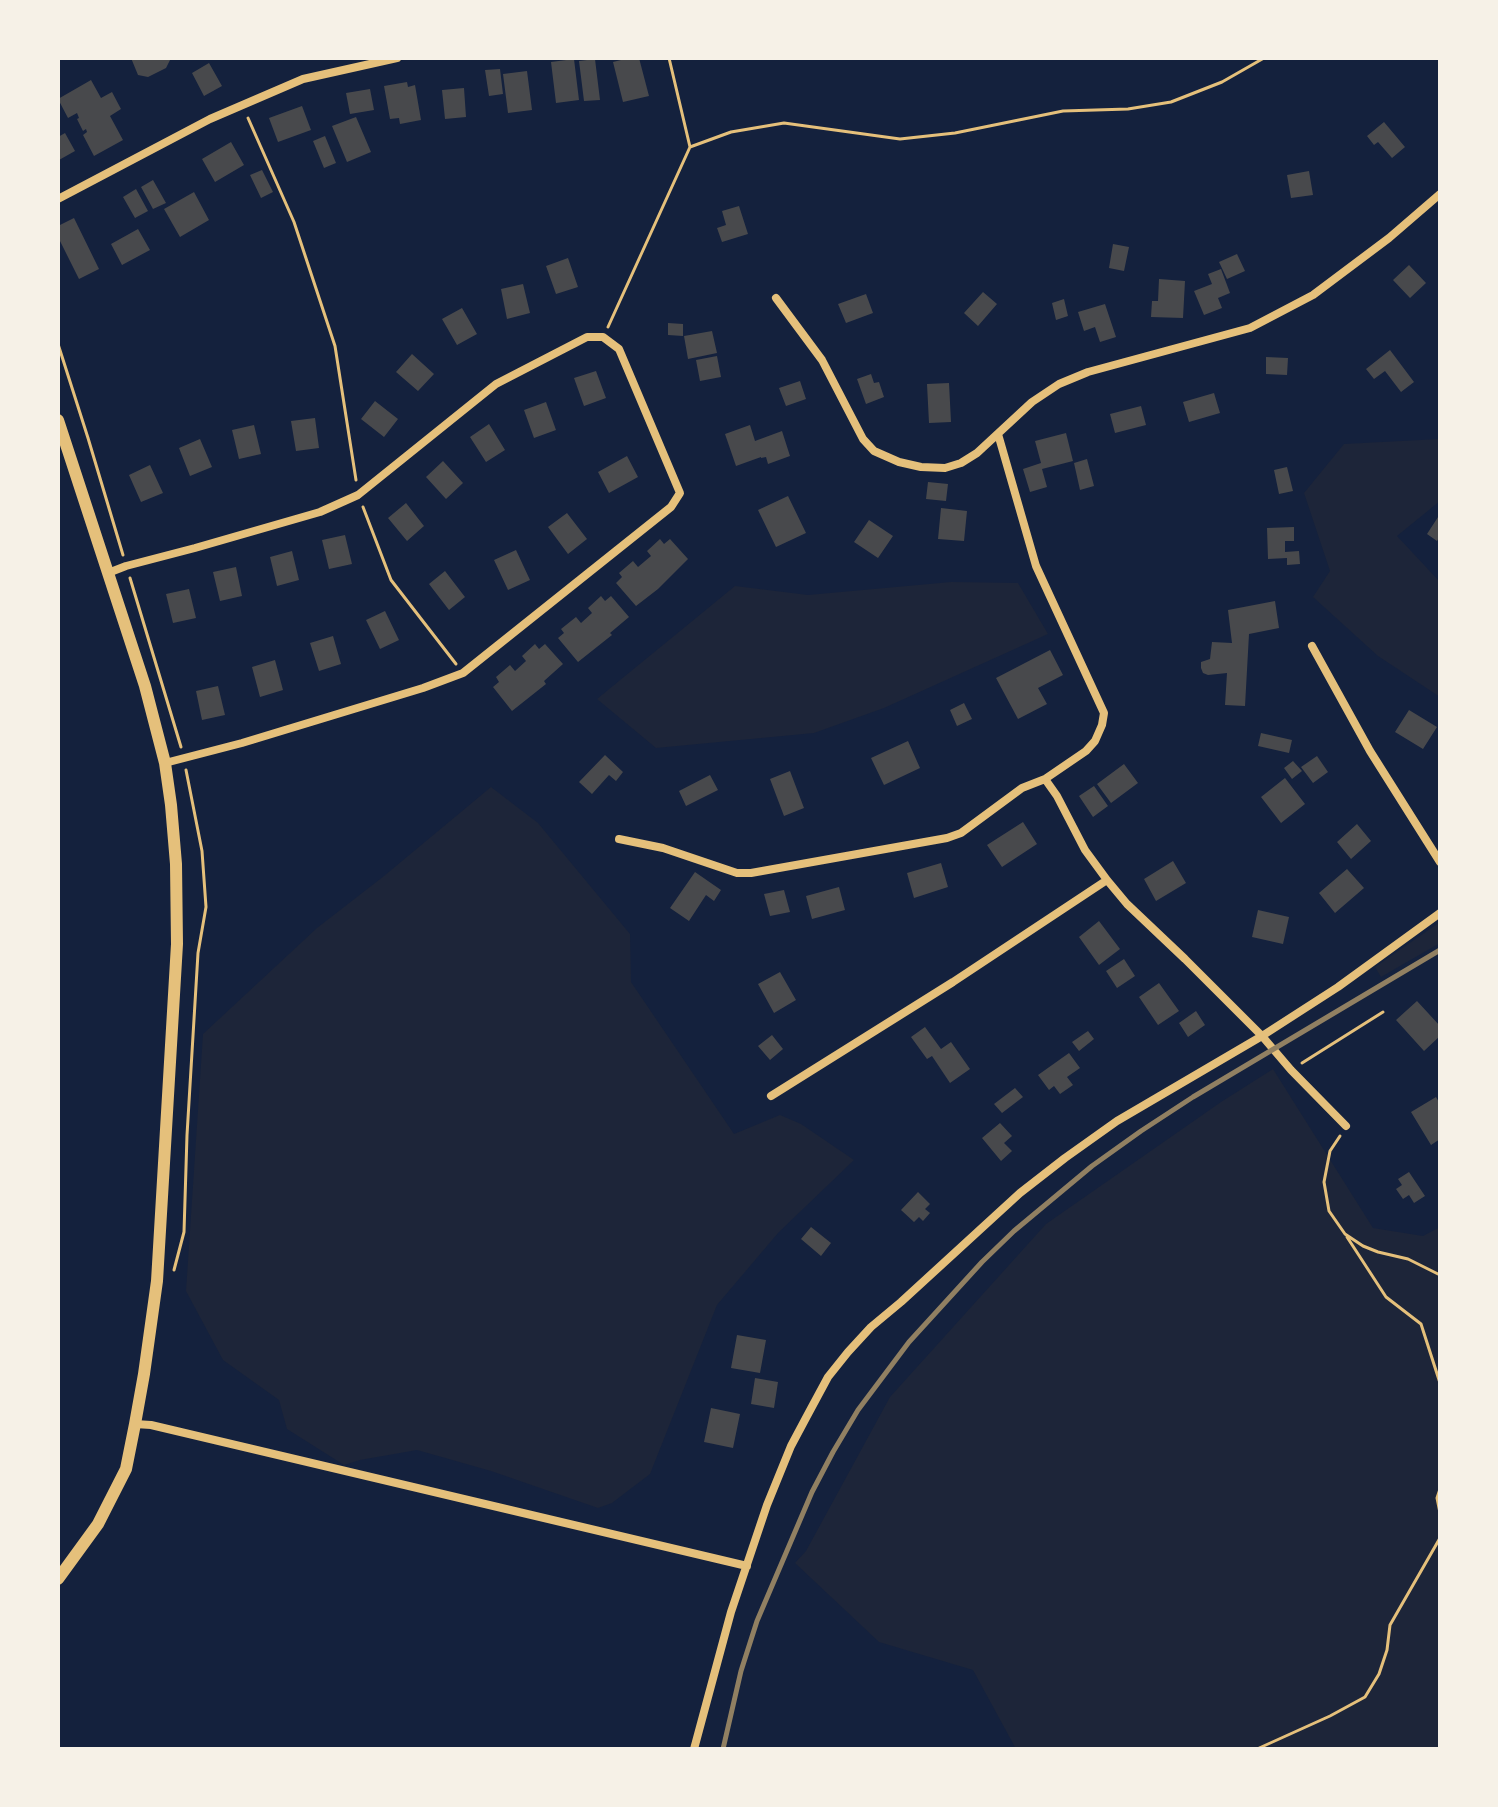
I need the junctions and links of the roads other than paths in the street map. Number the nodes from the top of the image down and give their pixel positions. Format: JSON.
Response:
{"nodes":[{"id":1,"x":397,"y":58,"type":"edge"},
{"id":2,"x":1440,"y":194,"type":"edge"},
{"id":3,"x":58,"y":199,"type":"edge"},
{"id":4,"x":776,"y":298,"type":"dead end"},
{"id":5,"x":58,"y":420,"type":"edge"},
{"id":6,"x":998,"y":434,"type":"junction"},
{"id":7,"x":108,"y":573,"type":"junction"},
{"id":8,"x":1312,"y":646,"type":"dead end"},
{"id":9,"x":165,"y":763,"type":"junction"},
{"id":10,"x":1045,"y":779,"type":"junction"},
{"id":11,"x":619,"y":839,"type":"dead end"},
{"id":12,"x":1440,"y":862,"type":"edge"},
{"id":13,"x":1107,"y":880,"type":"junction"},
{"id":14,"x":1440,"y":913,"type":"edge"},
{"id":15,"x":1262,"y":1036,"type":"junction"},
{"id":16,"x":771,"y":1096,"type":"dead end"},
{"id":17,"x":1346,"y":1126,"type":"road end"},
{"id":18,"x":135,"y":1424,"type":"junction"},
{"id":19,"x":747,"y":1566,"type":"junction"},
{"id":20,"x":58,"y":1579,"type":"edge"},
{"id":21,"x":694,"y":1749,"type":"edge"}],
"edges":[{"from":1,"to":3,"type":"street"},
{"from":2,"to":6,"type":"street"},
{"from":4,"to":6,"type":"street"},
{"from":5,"to":7,"type":"street"},
{"from":6,"to":10,"type":"street"},
{"from":7,"to":9,"type":"street"},
{"from":7,"to":9,"type":"street"},
{"from":8,"to":12,"type":"street"},
{"from":9,"to":18,"type":"street"},
{"from":10,"to":11,"type":"street"},
{"from":10,"to":13,"type":"street"},
{"from":13,"to":15,"type":"street"},
{"from":13,"to":16,"type":"street"},
{"from":14,"to":15,"type":"street"},
{"from":15,"to":17,"type":"street"},
{"from":15,"to":19,"type":"street"},
{"from":18,"to":19,"type":"street"},
{"from":18,"to":20,"type":"street"},
{"from":19,"to":21,"type":"street"}]}
